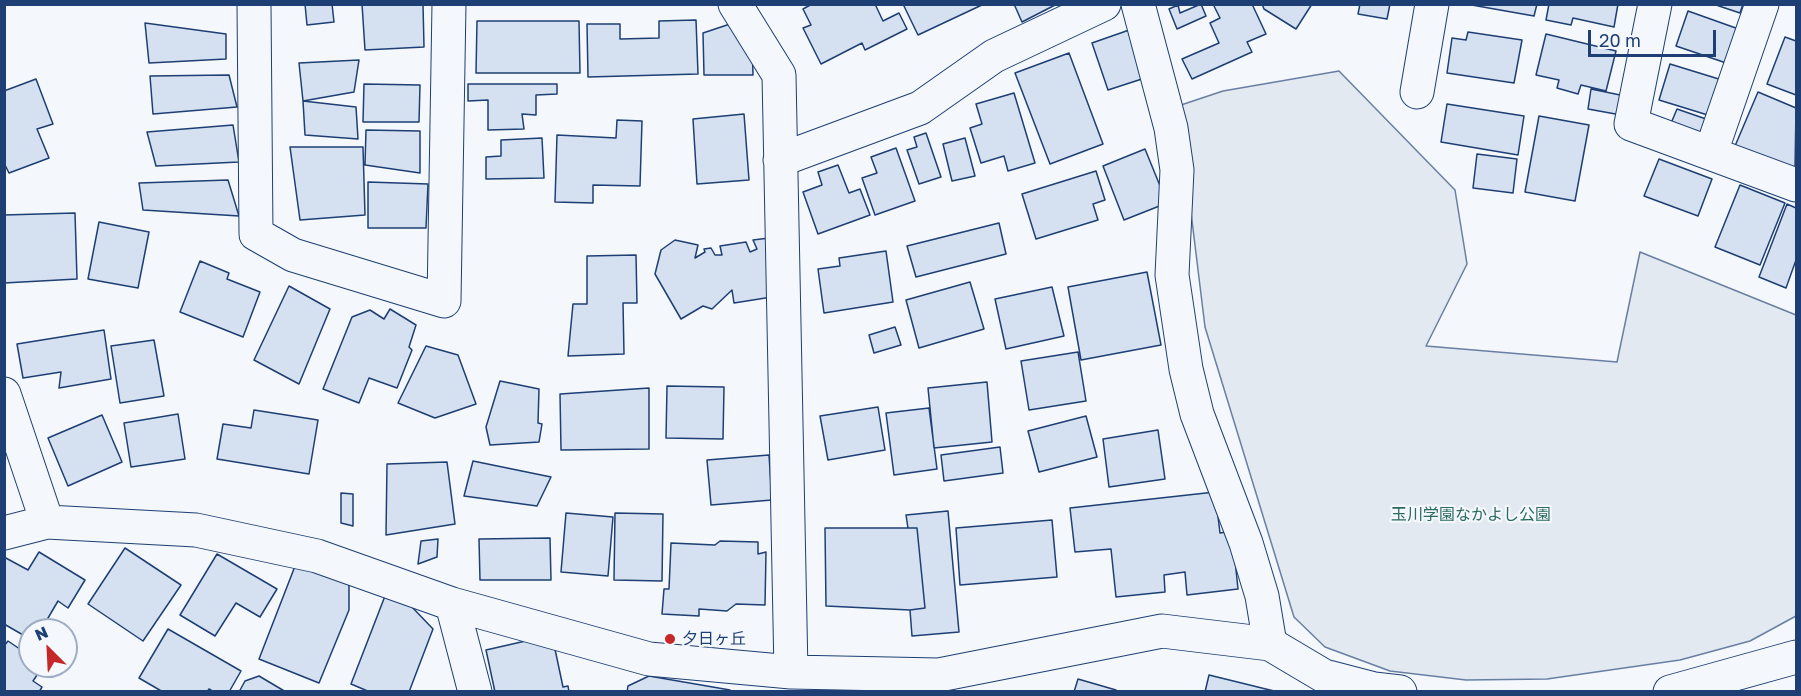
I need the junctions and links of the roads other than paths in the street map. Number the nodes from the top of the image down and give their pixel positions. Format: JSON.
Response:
{"nodes":[{"id":1,"x":254,"y":4,"type":"edge"},
{"id":2,"x":449,"y":4,"type":"edge"},
{"id":3,"x":735,"y":4,"type":"edge"},
{"id":4,"x":1104,"y":4,"type":"edge"},
{"id":5,"x":1138,"y":4,"type":"edge"},
{"id":6,"x":1432,"y":4,"type":"edge"},
{"id":7,"x":1655,"y":4,"type":"edge"},
{"id":8,"x":1762,"y":4,"type":"edge"},
{"id":9,"x":1417,"y":92,"type":"dead end"},
{"id":10,"x":1711,"y":153,"type":"junction"},
{"id":11,"x":780,"y":160,"type":"junction"},
{"id":12,"x":1797,"y":185,"type":"edge"},
{"id":13,"x":4,"y":394,"type":"edge"},
{"id":14,"x":47,"y":522,"type":"junction"},
{"id":15,"x":4,"y":533,"type":"edge"},
{"id":16,"x":452,"y":604,"type":"junction"},
{"id":17,"x":1270,"y":644,"type":"junction"},
{"id":18,"x":1797,"y":657,"type":"edge"},
{"id":19,"x":791,"y":672,"type":"junction"},
{"id":20,"x":475,"y":692,"type":"edge"},
{"id":21,"x":1400,"y":692,"type":"edge"},
{"id":22,"x":1670,"y":692,"type":"edge"}],
"edges":[{"from":1,"to":2,"type":"street"},
{"from":3,"to":11,"type":"street"},
{"from":4,"to":11,"type":"street"},
{"from":5,"to":17,"type":"street"},
{"from":6,"to":9,"type":"street"},
{"from":7,"to":10,"type":"street"},
{"from":8,"to":10,"type":"street"},
{"from":10,"to":12,"type":"street"},
{"from":11,"to":19,"type":"street"},
{"from":13,"to":14,"type":"street"},
{"from":14,"to":15,"type":"street"},
{"from":14,"to":16,"type":"street"},
{"from":16,"to":19,"type":"street"},
{"from":16,"to":20,"type":"street"},
{"from":17,"to":19,"type":"street"},
{"from":17,"to":21,"type":"street"},
{"from":18,"to":22,"type":"street"}]}
